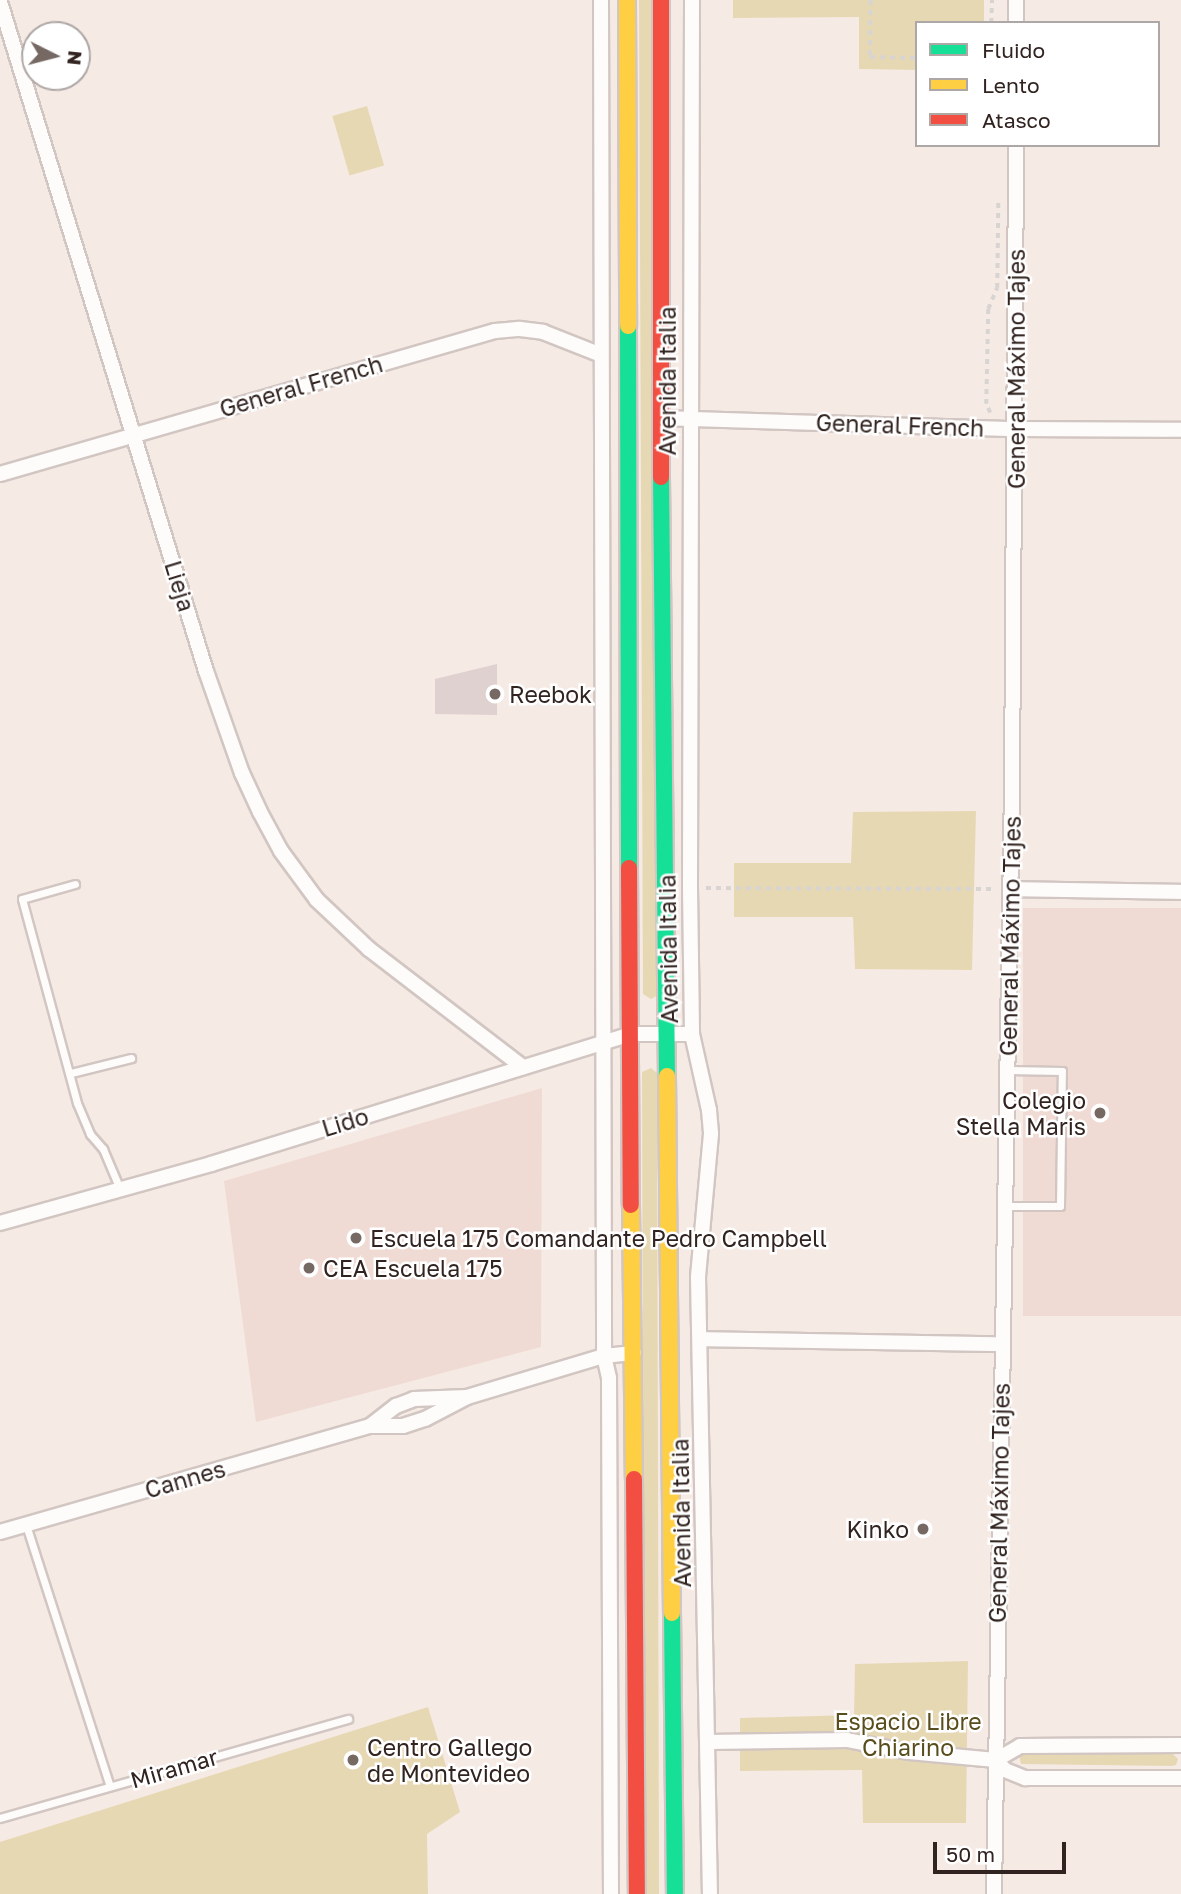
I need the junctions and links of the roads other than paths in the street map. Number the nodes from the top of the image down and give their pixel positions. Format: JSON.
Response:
{"nodes":[{"id":1,"x":601,"y":0,"type":"edge"},
{"id":2,"x":627,"y":0,"type":"edge"},
{"id":3,"x":661,"y":0,"type":"edge"},
{"id":4,"x":692,"y":0,"type":"edge"},
{"id":5,"x":1016,"y":0,"type":"edge"},
{"id":6,"x":0,"y":2,"type":"edge"},
{"id":7,"x":1016,"y":21,"type":"edge"},
{"id":8,"x":1016,"y":147,"type":"edge"},
{"id":9,"x":601,"y":355,"type":"junction"},
{"id":10,"x":690,"y":417,"type":"junction"},
{"id":11,"x":660,"y":418,"type":"junction"},
{"id":12,"x":1016,"y":429,"type":"junction"},
{"id":13,"x":1181,"y":430,"type":"edge"},
{"id":14,"x":132,"y":435,"type":"junction"},
{"id":15,"x":0,"y":474,"type":"edge"},
{"id":16,"x":75,"y":884,"type":"dead end"},
{"id":17,"x":1011,"y":889,"type":"junction"},
{"id":18,"x":1181,"y":892,"type":"edge"},
{"id":19,"x":632,"y":1034,"type":"junction"},
{"id":20,"x":666,"y":1034,"type":"junction"},
{"id":21,"x":692,"y":1034,"type":"junction"},
{"id":22,"x":604,"y":1043,"type":"junction"},
{"id":23,"x":131,"y":1058,"type":"dead end"},
{"id":24,"x":523,"y":1067,"type":"junction"},
{"id":25,"x":1007,"y":1070,"type":"junction"},
{"id":26,"x":71,"y":1073,"type":"junction"},
{"id":27,"x":121,"y":1190,"type":"junction"},
{"id":28,"x":1004,"y":1206,"type":"junction"},
{"id":29,"x":0,"y":1223,"type":"edge"},
{"id":30,"x":700,"y":1339,"type":"junction"},
{"id":31,"x":1001,"y":1344,"type":"junction"},
{"id":32,"x":634,"y":1353,"type":"junction"},
{"id":33,"x":604,"y":1356,"type":"junction"},
{"id":34,"x":467,"y":1397,"type":"junction"},
{"id":35,"x":370,"y":1426,"type":"junction"},
{"id":36,"x":26,"y":1524,"type":"junction"},
{"id":37,"x":0,"y":1532,"type":"edge"},
{"id":38,"x":348,"y":1719,"type":"dead end"},
{"id":39,"x":708,"y":1742,"type":"junction"},
{"id":40,"x":1181,"y":1745,"type":"edge"},
{"id":41,"x":996,"y":1760,"type":"junction"},
{"id":42,"x":1181,"y":1779,"type":"edge"},
{"id":43,"x":110,"y":1786,"type":"junction"},
{"id":44,"x":0,"y":1818,"type":"edge"},
{"id":45,"x":611,"y":1894,"type":"edge"},
{"id":46,"x":637,"y":1894,"type":"edge"},
{"id":47,"x":675,"y":1894,"type":"edge"},
{"id":48,"x":710,"y":1894,"type":"edge"},
{"id":49,"x":994,"y":1894,"type":"edge"}],
"edges":[{"from":1,"to":9,"type":"street"},
{"from":2,"to":19,"type":"main road","name":"Avenida Italia"},
{"from":3,"to":11,"type":"main road","name":"Avenida Italia"},
{"from":4,"to":10,"type":"street","name":"Avenida Italia"},
{"from":5,"to":7,"type":"street"},
{"from":6,"to":14,"type":"street","name":"Lieja"},
{"from":8,"to":12,"type":"street","name":"General Máximo Tajes"},
{"from":9,"to":14,"type":"street","name":"General French"},
{"from":9,"to":22,"type":"street"},
{"from":10,"to":11,"type":"street","name":"General French"},
{"from":10,"to":12,"type":"street","name":"General French"},
{"from":10,"to":21,"type":"street","name":"Avenida Italia"},
{"from":11,"to":20,"type":"main road","name":"Avenida Italia"},
{"from":12,"to":13,"type":"street","name":"General French"},
{"from":12,"to":17,"type":"street","name":"General Máximo Tajes"},
{"from":14,"to":15,"type":"street","name":"General French"},
{"from":14,"to":24,"type":"street","name":"Lieja"},
{"from":16,"to":26,"type":"lane"},
{"from":17,"to":18,"type":"street"},
{"from":17,"to":25,"type":"street","name":"General Máximo Tajes"},
{"from":19,"to":20,"type":"street","name":"Lido"},
{"from":19,"to":22,"type":"street","name":"Lido"},
{"from":19,"to":32,"type":"main road","name":"Avenida Italia"},
{"from":20,"to":21,"type":"street","name":"Lido"},
{"from":20,"to":47,"type":"main road","name":"Avenida Italia"},
{"from":21,"to":30,"type":"street","name":"Avenida Italia"},
{"from":22,"to":24,"type":"street","name":"Lido"},
{"from":22,"to":33,"type":"street"},
{"from":23,"to":26,"type":"lane"},
{"from":24,"to":27,"type":"street","name":"Lido"},
{"from":25,"to":28,"type":"street","name":"General Máximo Tajes"},
{"from":25,"to":28,"type":"lane"},
{"from":26,"to":27,"type":"lane"},
{"from":27,"to":29,"type":"street","name":"Lido"},
{"from":28,"to":31,"type":"street","name":"General Máximo Tajes"},
{"from":30,"to":31,"type":"street"},
{"from":30,"to":39,"type":"street","name":"Avenida Italia"},
{"from":31,"to":41,"type":"street","name":"General Máximo Tajes"},
{"from":32,"to":33,"type":"street","name":"Cannes"},
{"from":32,"to":46,"type":"main road","name":"Avenida Italia"},
{"from":33,"to":34,"type":"street","name":"Cannes"},
{"from":33,"to":45,"type":"street"},
{"from":34,"to":35,"type":"street","name":"Cannes"},
{"from":34,"to":35,"type":"street","name":"Cannes"},
{"from":35,"to":36,"type":"street","name":"Cannes"},
{"from":36,"to":37,"type":"street","name":"Cannes"},
{"from":36,"to":43,"type":"lane"},
{"from":38,"to":43,"type":"lane","name":"Miramar"},
{"from":39,"to":41,"type":"street"},
{"from":39,"to":48,"type":"street","name":"Avenida Italia"},
{"from":40,"to":41,"type":"street"},
{"from":41,"to":42,"type":"street"},
{"from":41,"to":49,"type":"street","name":"General Máximo Tajes"},
{"from":43,"to":44,"type":"lane","name":"Miramar"}]}
